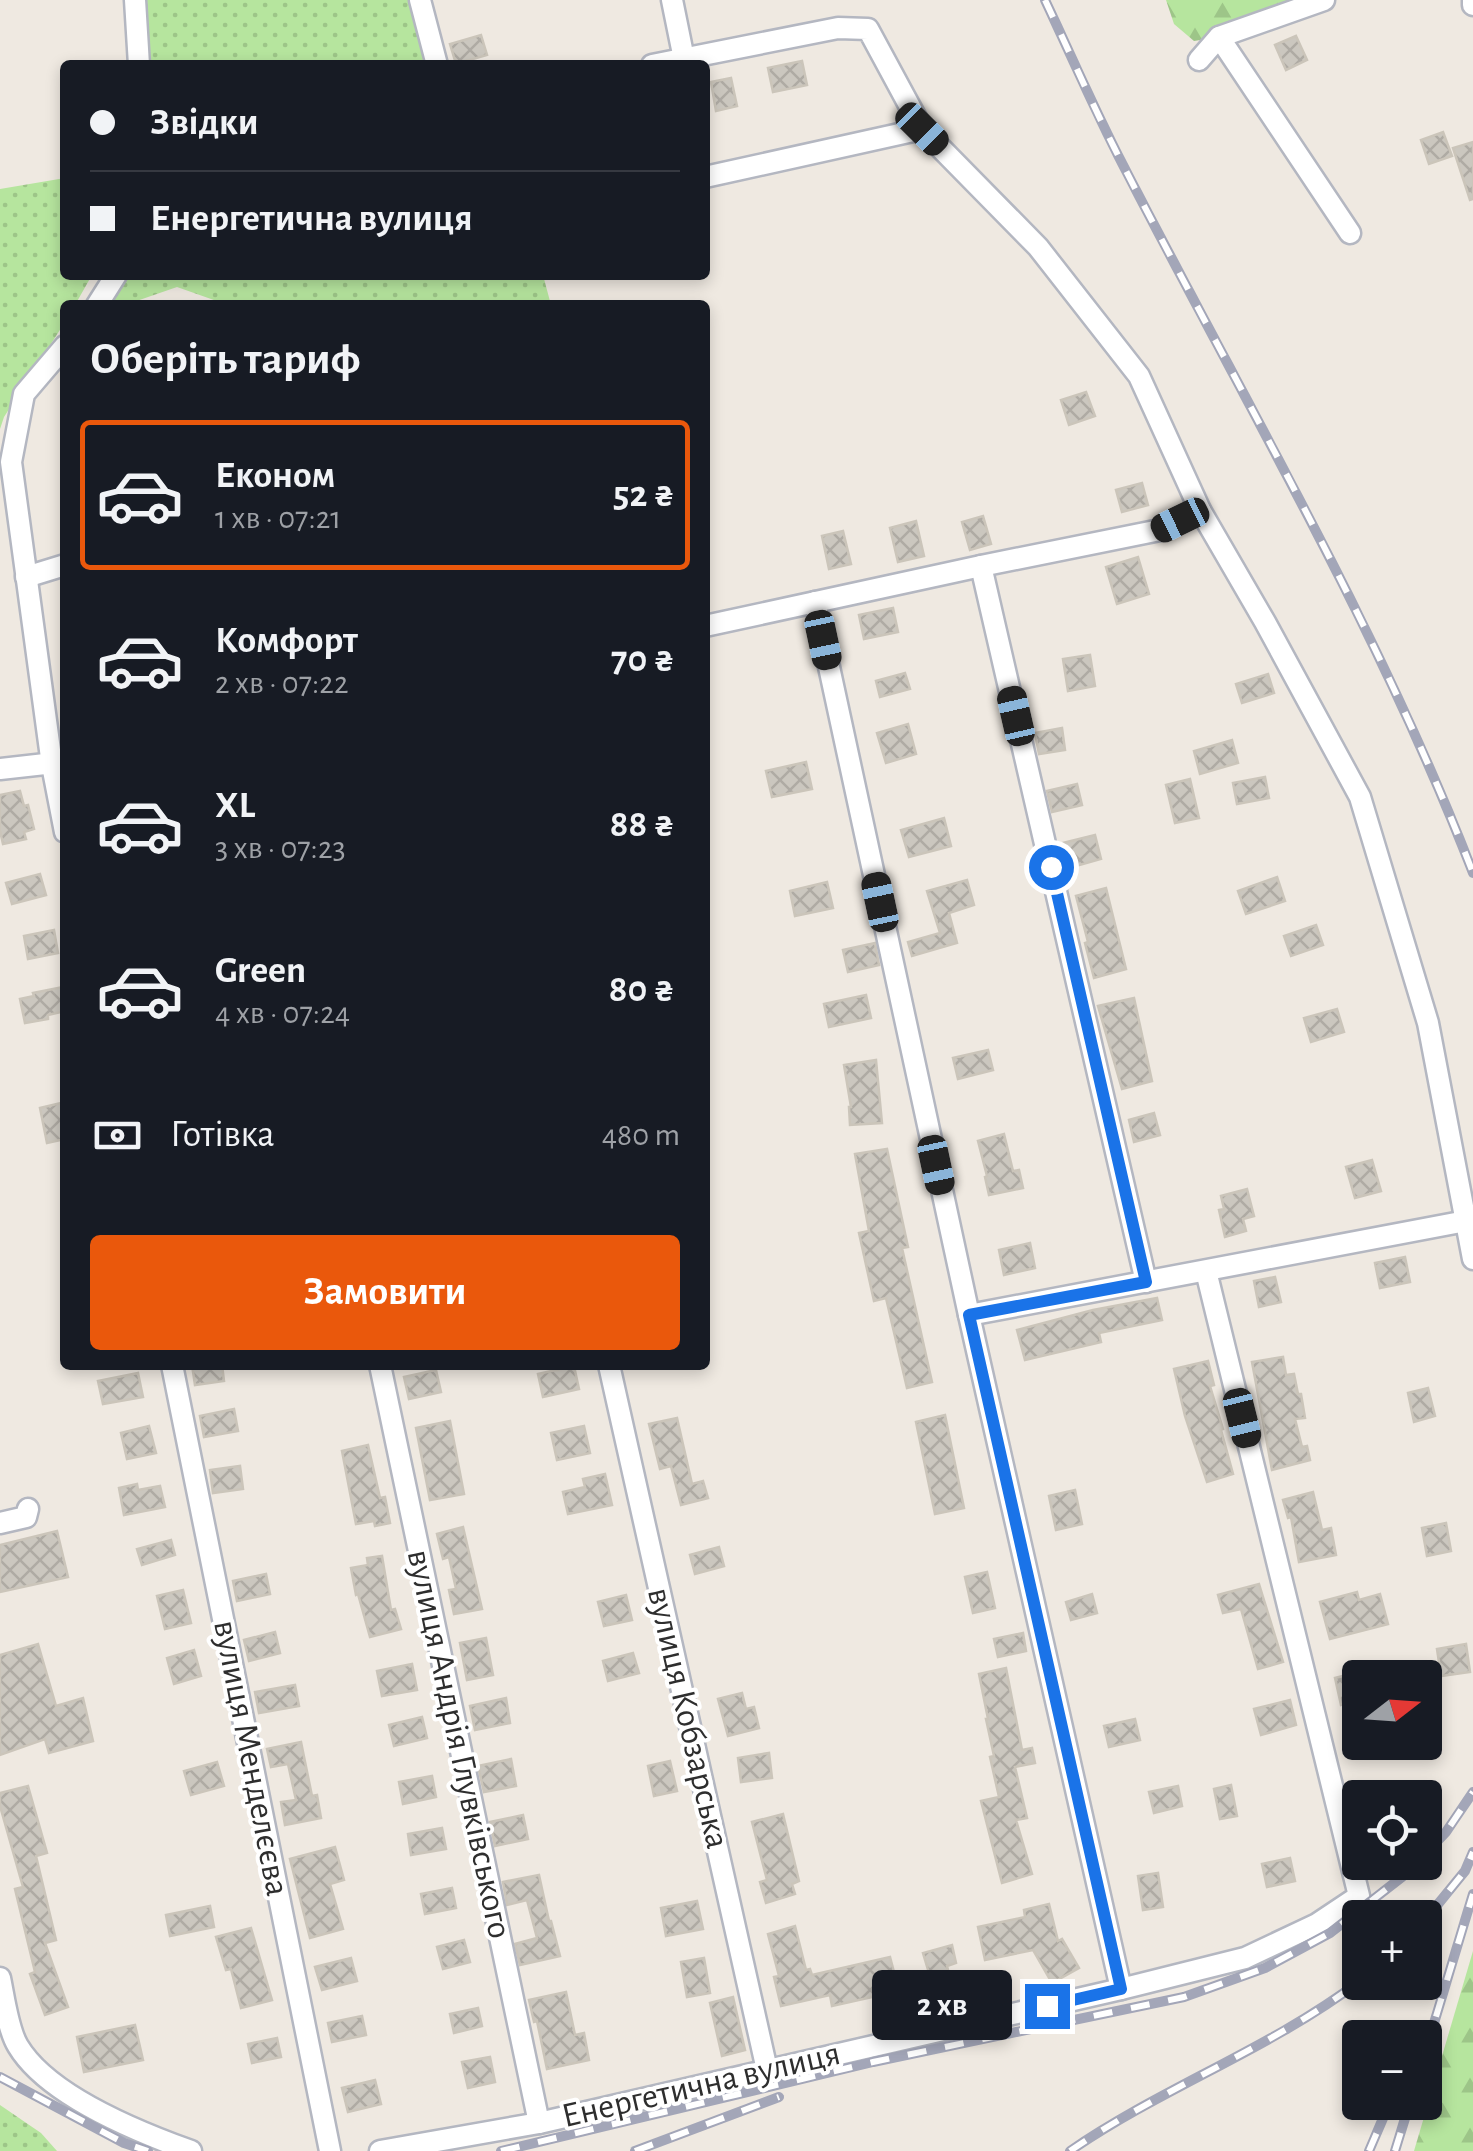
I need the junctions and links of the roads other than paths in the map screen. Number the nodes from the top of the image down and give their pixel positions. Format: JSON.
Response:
{"nodes":[{"id":1,"x":135,"y":0,"type":"edge"},
{"id":2,"x":420,"y":0,"type":"edge"},
{"id":3,"x":672,"y":0,"type":"edge"},
{"id":4,"x":1324,"y":0,"type":"edge"},
{"id":5,"x":1218,"y":38,"type":"junction"},
{"id":6,"x":684,"y":58,"type":"junction"},
{"id":7,"x":138,"y":60,"type":"edge"},
{"id":8,"x":436,"y":60,"type":"edge"},
{"id":9,"x":675,"y":60,"type":"edge"},
{"id":10,"x":1198,"y":60,"type":"dead end"},
{"id":11,"x":922,"y":129,"type":"junction"},
{"id":12,"x":710,"y":176,"type":"edge"},
{"id":13,"x":1350,"y":233,"type":"dead end"},
{"id":14,"x":60,"y":352,"type":"edge"},
{"id":15,"x":1200,"y":510,"type":"junction"},
{"id":16,"x":981,"y":566,"type":"junction"},
{"id":17,"x":60,"y":567,"type":"edge"},
{"id":18,"x":26,"y":577,"type":"junction"},
{"id":19,"x":815,"y":602,"type":"junction"},
{"id":20,"x":710,"y":625,"type":"edge"},
{"id":21,"x":58,"y":763,"type":"edge"},
{"id":22,"x":0,"y":769,"type":"edge"},
{"id":23,"x":1466,"y":1221,"type":"junction"},
{"id":24,"x":1473,"y":1259,"type":"edge"},
{"id":25,"x":1206,"y":1270,"type":"junction"},
{"id":26,"x":1146,"y":1282,"type":"junction"},
{"id":27,"x":969,"y":1315,"type":"junction"},
{"id":28,"x":173,"y":1370,"type":"edge"},
{"id":29,"x":381,"y":1370,"type":"edge"},
{"id":30,"x":610,"y":1370,"type":"edge"},
{"id":31,"x":28,"y":1508,"type":"dead end"},
{"id":32,"x":0,"y":1523,"type":"edge"},
{"id":33,"x":0,"y":1978,"type":"edge"},
{"id":34,"x":1121,"y":1989,"type":"junction"},
{"id":35,"x":767,"y":2070,"type":"junction"},
{"id":36,"x":539,"y":2123,"type":"junction"},
{"id":37,"x":192,"y":2151,"type":"edge"},
{"id":38,"x":330,"y":2151,"type":"edge"},
{"id":39,"x":380,"y":2151,"type":"edge"}],
"edges":[{"from":1,"to":7,"type":"street"},
{"from":2,"to":8,"type":"street"},
{"from":3,"to":6,"type":"street"},
{"from":4,"to":5,"type":"street"},
{"from":5,"to":10,"type":"street"},
{"from":5,"to":13,"type":"street"},
{"from":6,"to":9,"type":"street"},
{"from":6,"to":11,"type":"street"},
{"from":11,"to":12,"type":"street"},
{"from":11,"to":15,"type":"street"},
{"from":14,"to":18,"type":"street"},
{"from":15,"to":16,"type":"street"},
{"from":15,"to":23,"type":"street"},
{"from":16,"to":19,"type":"street"},
{"from":16,"to":26,"type":"street"},
{"from":17,"to":18,"type":"street"},
{"from":18,"to":21,"type":"street"},
{"from":19,"to":20,"type":"street"},
{"from":19,"to":27,"type":"street"},
{"from":21,"to":22,"type":"street"},
{"from":23,"to":24,"type":"street"},
{"from":23,"to":25,"type":"street"},
{"from":25,"to":26,"type":"street"},
{"from":25,"to":34,"type":"street","name":"Енергетична вулиця"},
{"from":26,"to":27,"type":"street"},
{"from":27,"to":34,"type":"street"},
{"from":28,"to":38,"type":"street","name":"вулиця Менделєєва"},
{"from":29,"to":36,"type":"street","name":"вулиця Андрія Глувківського"},
{"from":30,"to":35,"type":"street","name":"вулиця Кобзарська"},
{"from":31,"to":32,"type":"street"},
{"from":33,"to":37,"type":"street"},
{"from":34,"to":35,"type":"street","name":"Енергетична вулиця"},
{"from":35,"to":36,"type":"street","name":"Енергетична вулиця"},
{"from":36,"to":39,"type":"street","name":"Енергетична вулиця"}]}
